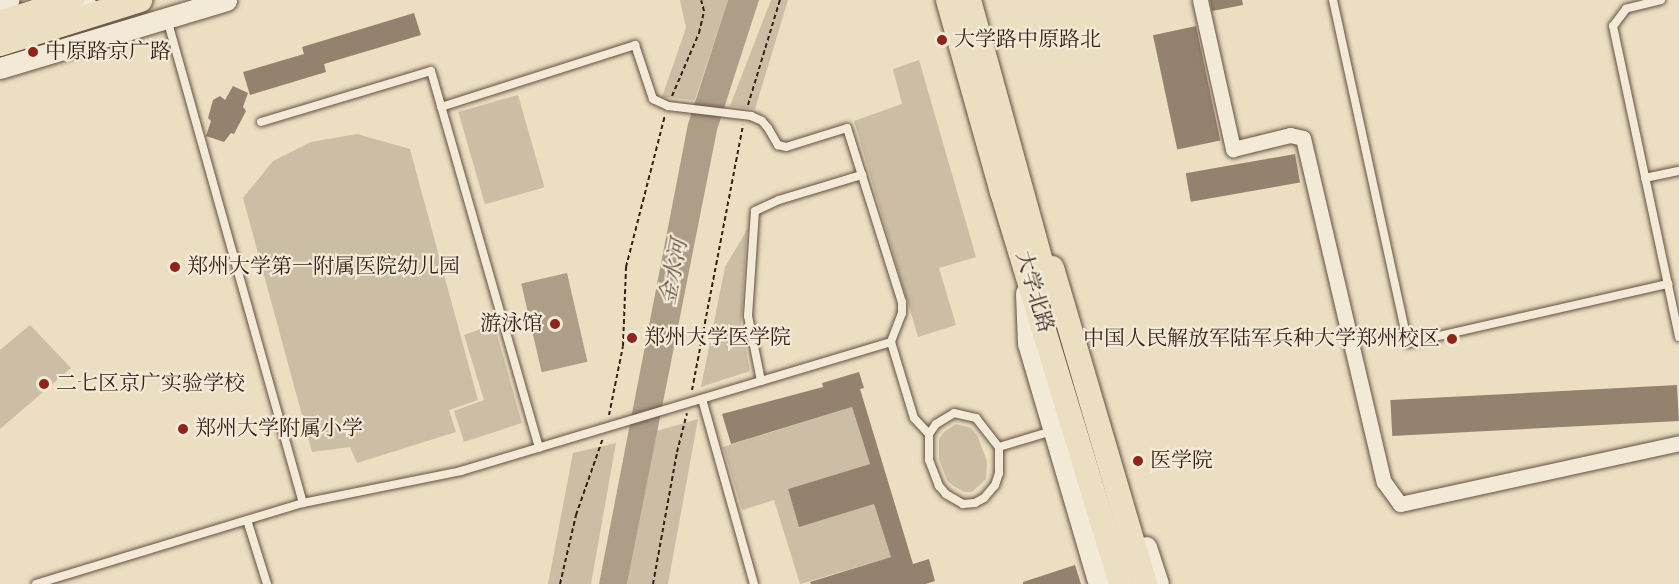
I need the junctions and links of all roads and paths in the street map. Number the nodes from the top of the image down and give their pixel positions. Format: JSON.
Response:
{"nodes":[{"id":1,"x":8,"y":0,"type":"edge"},
{"id":2,"x":72,"y":0,"type":"edge"},
{"id":3,"x":140,"y":0,"type":"edge"},
{"id":4,"x":226,"y":0,"type":"edge"},
{"id":5,"x":701,"y":0,"type":"edge"},
{"id":6,"x":780,"y":0,"type":"edge"},
{"id":7,"x":948,"y":0,"type":"edge"},
{"id":8,"x":969,"y":0,"type":"edge"},
{"id":9,"x":1200,"y":0,"type":"edge"},
{"id":10,"x":1333,"y":0,"type":"edge"},
{"id":11,"x":1661,"y":0,"type":"edge"},
{"id":12,"x":0,"y":3,"type":"edge"},
{"id":13,"x":89,"y":7,"type":"edge"},
{"id":14,"x":167,"y":18,"type":"junction"},
{"id":15,"x":0,"y":23,"type":"edge"},
{"id":16,"x":0,"y":44,"type":"edge"},
{"id":17,"x":0,"y":68,"type":"edge"},
{"id":18,"x":668,"y":106,"type":"junction"},
{"id":19,"x":441,"y":107,"type":"junction"},
{"id":20,"x":745,"y":115,"type":"junction"},
{"id":21,"x":261,"y":122,"type":"dead end"},
{"id":22,"x":1679,"y":171,"type":"edge"},
{"id":23,"x":862,"y":175,"type":"junction"},
{"id":24,"x":1645,"y":178,"type":"junction"},
{"id":25,"x":1012,"y":189,"type":"junction"},
{"id":26,"x":1668,"y":284,"type":"junction"},
{"id":27,"x":1026,"y":293,"type":"junction"},
{"id":28,"x":1679,"y":337,"type":"edge"},
{"id":29,"x":891,"y":342,"type":"junction"},
{"id":30,"x":761,"y":381,"type":"junction"},
{"id":31,"x":702,"y":399,"type":"junction"},
{"id":32,"x":690,"y":402,"type":"junction"},
{"id":33,"x":607,"y":428,"type":"junction"},
{"id":34,"x":1054,"y":430,"type":"junction"},
{"id":35,"x":929,"y":434,"type":"junction"},
{"id":36,"x":1679,"y":443,"type":"edge"},
{"id":37,"x":999,"y":447,"type":"junction"},
{"id":38,"x":538,"y":448,"type":"junction"},
{"id":39,"x":303,"y":503,"type":"junction"},
{"id":40,"x":247,"y":520,"type":"junction"},
{"id":41,"x":1141,"y":583,"type":"edge"},
{"id":42,"x":36,"y":584,"type":"edge"},
{"id":43,"x":267,"y":584,"type":"edge"},
{"id":44,"x":560,"y":584,"type":"edge"},
{"id":45,"x":653,"y":584,"type":"edge"},
{"id":46,"x":754,"y":584,"type":"edge"},
{"id":47,"x":1099,"y":584,"type":"edge"},
{"id":48,"x":1110,"y":584,"type":"edge"}],
"edges":[{"from":1,"to":12,"type":"street"},
{"from":2,"to":15,"type":"main road"},
{"from":3,"to":13,"type":"main road"},
{"from":4,"to":14,"type":"street"},
{"from":5,"to":18,"type":"path"},
{"from":6,"to":20,"type":"path"},
{"from":7,"to":25,"type":"main road","name":"大学北路"},
{"from":8,"to":25,"type":"main road","name":"大学北路"},
{"from":9,"to":36,"type":"street"},
{"from":10,"to":26,"type":"lane"},
{"from":11,"to":24,"type":"lane"},
{"from":13,"to":16,"type":"main road"},
{"from":14,"to":17,"type":"street"},
{"from":14,"to":39,"type":"lane"},
{"from":18,"to":19,"type":"lane"},
{"from":18,"to":20,"type":"lane"},
{"from":18,"to":33,"type":"path"},
{"from":19,"to":21,"type":"lane"},
{"from":19,"to":38,"type":"lane"},
{"from":20,"to":23,"type":"lane"},
{"from":20,"to":32,"type":"path"},
{"from":22,"to":24,"type":"lane"},
{"from":23,"to":29,"type":"lane"},
{"from":23,"to":30,"type":"lane"},
{"from":24,"to":26,"type":"lane"},
{"from":25,"to":27,"type":"main road"},
{"from":25,"to":41,"type":"main road","name":"大学北路"},
{"from":25,"to":41,"type":"main road"},
{"from":26,"to":28,"type":"lane"},
{"from":27,"to":34,"type":"street"},
{"from":27,"to":48,"type":"main road"},
{"from":29,"to":30,"type":"lane"},
{"from":29,"to":35,"type":"lane"},
{"from":30,"to":31,"type":"lane"},
{"from":31,"to":32,"type":"lane"},
{"from":31,"to":46,"type":"lane"},
{"from":32,"to":33,"type":"lane"},
{"from":32,"to":45,"type":"path"},
{"from":33,"to":38,"type":"lane"},
{"from":33,"to":44,"type":"path"},
{"from":34,"to":37,"type":"lane"},
{"from":34,"to":47,"type":"street"},
{"from":35,"to":37,"type":"lane"},
{"from":35,"to":37,"type":"lane"},
{"from":38,"to":39,"type":"lane"},
{"from":39,"to":40,"type":"lane"},
{"from":40,"to":42,"type":"lane"},
{"from":40,"to":43,"type":"lane"}]}
